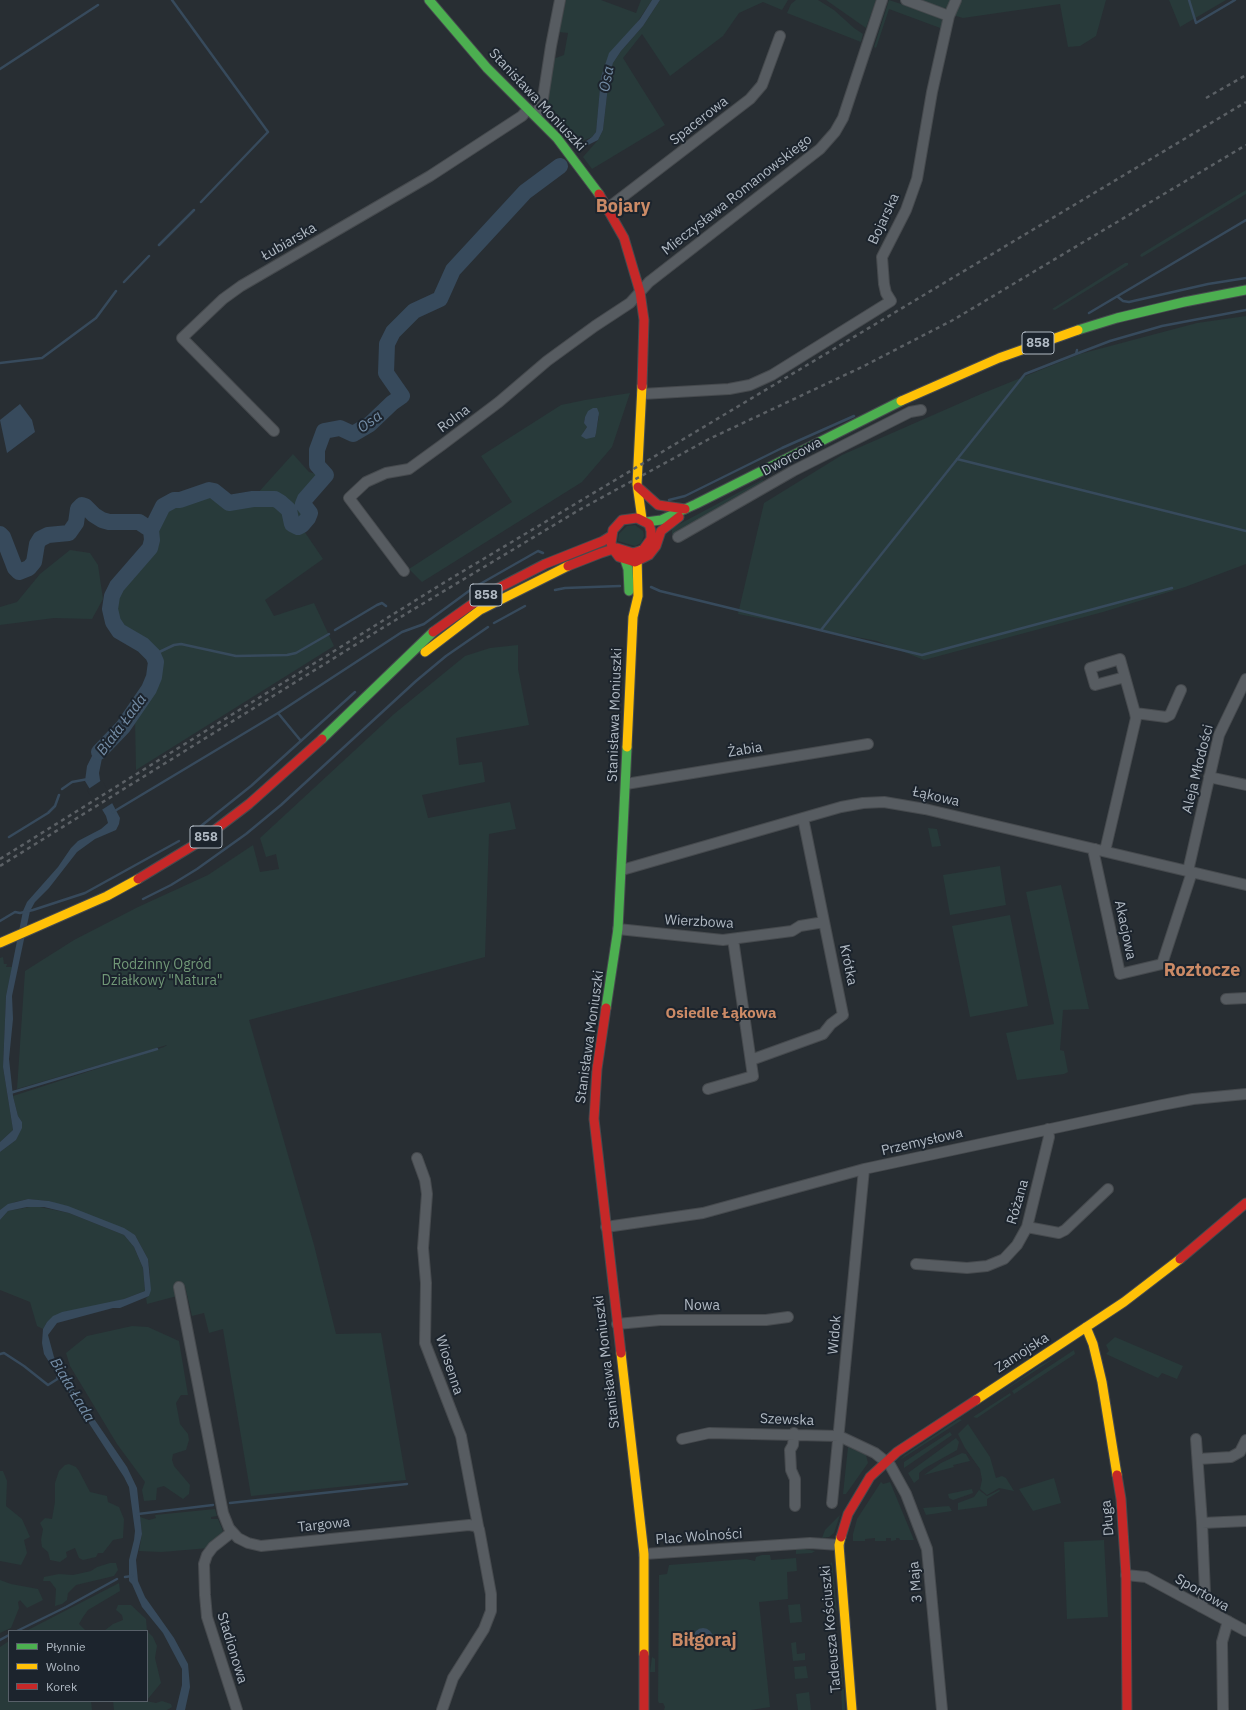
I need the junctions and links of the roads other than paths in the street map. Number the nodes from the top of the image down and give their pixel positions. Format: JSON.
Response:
{"nodes":[{"id":1,"x":429,"y":0,"type":"edge"},
{"id":2,"x":560,"y":0,"type":"edge"},
{"id":3,"x":882,"y":0,"type":"edge"},
{"id":4,"x":906,"y":0,"type":"edge"},
{"id":5,"x":956,"y":0,"type":"edge"},
{"id":6,"x":949,"y":16,"type":"junction"},
{"id":7,"x":780,"y":36,"type":"dead end"},
{"id":8,"x":528,"y":109,"type":"junction"},
{"id":9,"x":536,"y":116,"type":"junction"},
{"id":10,"x":608,"y":208,"type":"junction"},
{"id":11,"x":1246,"y":290,"type":"edge"},
{"id":12,"x":640,"y":292,"type":"junction"},
{"id":13,"x":642,"y":394,"type":"junction"},
{"id":14,"x":922,"y":410,"type":"dead end"},
{"id":15,"x":274,"y":431,"type":"dead end"},
{"id":16,"x":763,"y":470,"type":"junction"},
{"id":17,"x":771,"y":484,"type":"junction"},
{"id":18,"x":638,"y":486,"type":"junction"},
{"id":19,"x":696,"y":504,"type":"junction"},
{"id":20,"x":685,"y":509,"type":"junction"},
{"id":21,"x":629,"y":511,"type":"junction"},
{"id":22,"x":644,"y":521,"type":"junction"},
{"id":23,"x":611,"y":536,"type":"junction"},
{"id":24,"x":678,"y":537,"type":"dead end"},
{"id":25,"x":613,"y":549,"type":"junction"},
{"id":26,"x":640,"y":551,"type":"junction"},
{"id":27,"x":625,"y":560,"type":"junction"},
{"id":28,"x":638,"y":561,"type":"junction"},
{"id":29,"x":404,"y":571,"type":"dead end"},
{"id":30,"x":633,"y":617,"type":"junction"},
{"id":31,"x":1125,"y":677,"type":"dead end"},
{"id":32,"x":1246,"y":679,"type":"edge"},
{"id":33,"x":381,"y":684,"type":"junction"},
{"id":34,"x":1181,"y":690,"type":"dead end"},
{"id":35,"x":1135,"y":713,"type":"junction"},
{"id":36,"x":868,"y":744,"type":"dead end"},
{"id":37,"x":1210,"y":777,"type":"junction"},
{"id":38,"x":626,"y":784,"type":"junction"},
{"id":39,"x":1246,"y":785,"type":"edge"},
{"id":40,"x":803,"y":818,"type":"junction"},
{"id":41,"x":1100,"y":850,"type":"junction"},
{"id":42,"x":622,"y":870,"type":"junction"},
{"id":43,"x":1190,"y":871,"type":"junction"},
{"id":44,"x":1246,"y":884,"type":"edge"},
{"id":45,"x":824,"y":922,"type":"junction"},
{"id":46,"x":618,"y":929,"type":"junction"},
{"id":47,"x":733,"y":939,"type":"junction"},
{"id":48,"x":0,"y":943,"type":"edge"},
{"id":49,"x":1246,"y":998,"type":"edge"},
{"id":50,"x":1226,"y":999,"type":"dead end"},
{"id":51,"x":751,"y":1060,"type":"junction"},
{"id":52,"x":708,"y":1089,"type":"dead end"},
{"id":53,"x":1246,"y":1094,"type":"edge"},
{"id":54,"x":1048,"y":1129,"type":"junction"},
{"id":55,"x":417,"y":1158,"type":"dead end"},
{"id":56,"x":864,"y":1170,"type":"junction"},
{"id":57,"x":1108,"y":1189,"type":"dead end"},
{"id":58,"x":1246,"y":1203,"type":"edge"},
{"id":59,"x":606,"y":1227,"type":"junction"},
{"id":60,"x":1027,"y":1227,"type":"junction"},
{"id":61,"x":916,"y":1264,"type":"dead end"},
{"id":62,"x":179,"y":1287,"type":"dead end"},
{"id":63,"x":788,"y":1317,"type":"dead end"},
{"id":64,"x":617,"y":1324,"type":"junction"},
{"id":65,"x":1086,"y":1328,"type":"junction"},
{"id":66,"x":794,"y":1434,"type":"junction"},
{"id":67,"x":839,"y":1436,"type":"junction"},
{"id":68,"x":682,"y":1439,"type":"dead end"},
{"id":69,"x":1196,"y":1439,"type":"dead end"},
{"id":70,"x":1246,"y":1440,"type":"edge"},
{"id":71,"x":1198,"y":1459,"type":"junction"},
{"id":72,"x":886,"y":1461,"type":"junction"},
{"id":73,"x":832,"y":1503,"type":"dead end"},
{"id":74,"x":795,"y":1506,"type":"dead end"},
{"id":75,"x":1246,"y":1521,"type":"edge"},
{"id":76,"x":1202,"y":1522,"type":"junction"},
{"id":77,"x":479,"y":1531,"type":"junction"},
{"id":78,"x":232,"y":1532,"type":"junction"},
{"id":79,"x":839,"y":1545,"type":"junction"},
{"id":80,"x":644,"y":1554,"type":"junction"},
{"id":81,"x":1126,"y":1575,"type":"junction"},
{"id":82,"x":1201,"y":1607,"type":"junction"},
{"id":83,"x":1228,"y":1621,"type":"junction"},
{"id":84,"x":1246,"y":1631,"type":"edge"},
{"id":85,"x":237,"y":1710,"type":"edge"},
{"id":86,"x":442,"y":1710,"type":"edge"},
{"id":87,"x":644,"y":1710,"type":"edge"},
{"id":88,"x":852,"y":1710,"type":"edge"},
{"id":89,"x":942,"y":1710,"type":"edge"},
{"id":90,"x":1127,"y":1710,"type":"edge"},
{"id":91,"x":1223,"y":1710,"type":"edge"}],
"edges":[{"from":1,"to":8,"type":"street","name":"Stanisława Moniuszki"},
{"from":2,"to":9,"type":"street"},
{"from":3,"to":12,"type":"street","name":"Mieczysława Romanowskiego"},
{"from":4,"to":6,"type":"street"},
{"from":5,"to":6,"type":"street","name":"Bojarska"},
{"from":6,"to":13,"type":"street","name":"Bojarska"},
{"from":7,"to":10,"type":"street","name":"Spacerowa"},
{"from":8,"to":9,"type":"street","name":"Stanisława Moniuszki"},
{"from":8,"to":15,"type":"street","name":"Łubiarska"},
{"from":9,"to":10,"type":"street","name":"Stanisława Moniuszki"},
{"from":10,"to":12,"type":"street","name":"Stanisława Moniuszki"},
{"from":11,"to":16,"type":"street","number":"858"},
{"from":12,"to":13,"type":"street","name":"Stanisława Moniuszki"},
{"from":12,"to":29,"type":"street","name":"Rolna"},
{"from":13,"to":18,"type":"street","name":"Stanisława Moniuszki"},
{"from":14,"to":17,"type":"street","name":"Dworcowa"},
{"from":16,"to":17,"type":"street"},
{"from":16,"to":19,"type":"street","number":"858"},
{"from":17,"to":24,"type":"street","name":"Dworcowa"},
{"from":18,"to":20,"type":"street"},
{"from":18,"to":21,"type":"street","name":"Stanisława Moniuszki"},
{"from":18,"to":22,"type":"street","name":"Stanisława Moniuszki"},
{"from":19,"to":20,"type":"street","number":"858"},
{"from":19,"to":28,"type":"street","number":"858"},
{"from":20,"to":22,"type":"street","number":"858"},
{"from":21,"to":22,"type":"street","number":"858"},
{"from":21,"to":23,"type":"street","number":"858"},
{"from":22,"to":26,"type":"street"},
{"from":23,"to":25,"type":"street"},
{"from":23,"to":33,"type":"street","number":"858"},
{"from":25,"to":26,"type":"street"},
{"from":25,"to":27,"type":"street"},
{"from":25,"to":33,"type":"street","number":"858"},
{"from":26,"to":28,"type":"street","name":"Stanisława Moniuszki"},
{"from":27,"to":28,"type":"street"},
{"from":27,"to":30,"type":"street","name":"Stanisława Moniuszki"},
{"from":28,"to":30,"type":"street","name":"Stanisława Moniuszki"},
{"from":30,"to":38,"type":"street","name":"Stanisława Moniuszki"},
{"from":31,"to":35,"type":"street"},
{"from":32,"to":37,"type":"street","name":"Aleja Młodości"},
{"from":33,"to":48,"type":"street","number":"858"},
{"from":34,"to":35,"type":"street"},
{"from":35,"to":41,"type":"street"},
{"from":36,"to":38,"type":"street","name":"Żabia"},
{"from":37,"to":39,"type":"street"},
{"from":37,"to":43,"type":"street","name":"Aleja Młodości"},
{"from":38,"to":42,"type":"street","name":"Stanisława Moniuszki"},
{"from":40,"to":41,"type":"street","name":"Łąkowa"},
{"from":40,"to":42,"type":"street","name":"Łąkowa"},
{"from":40,"to":45,"type":"street","name":"Krótka"},
{"from":41,"to":43,"type":"street","name":"Łąkowa"},
{"from":41,"to":43,"type":"street","name":"Akacjowa"},
{"from":42,"to":46,"type":"street","name":"Stanisława Moniuszki"},
{"from":43,"to":44,"type":"street","name":"Łąkowa"},
{"from":45,"to":47,"type":"street","name":"Wierzbowa"},
{"from":45,"to":51,"type":"street","name":"Krótka"},
{"from":46,"to":47,"type":"street","name":"Wierzbowa"},
{"from":46,"to":59,"type":"street","name":"Stanisława Moniuszki"},
{"from":47,"to":51,"type":"street"},
{"from":49,"to":50,"type":"street"},
{"from":51,"to":52,"type":"street"},
{"from":53,"to":54,"type":"street","name":"Przemysłowa"},
{"from":54,"to":56,"type":"street","name":"Przemysłowa"},
{"from":54,"to":60,"type":"street","name":"Różana"},
{"from":55,"to":77,"type":"street","name":"Wiosenna"},
{"from":56,"to":59,"type":"street","name":"Przemysłowa"},
{"from":56,"to":67,"type":"street","name":"Widok"},
{"from":57,"to":60,"type":"street"},
{"from":58,"to":65,"type":"street","name":"Zamojska"},
{"from":59,"to":64,"type":"street","name":"Stanisława Moniuszki"},
{"from":60,"to":61,"type":"street","name":"Różana"},
{"from":62,"to":78,"type":"street"},
{"from":63,"to":64,"type":"street","name":"Nowa"},
{"from":64,"to":80,"type":"street","name":"Stanisława Moniuszki"},
{"from":65,"to":72,"type":"street","name":"Zamojska"},
{"from":65,"to":81,"type":"street","name":"Długa"},
{"from":66,"to":67,"type":"street","name":"Szewska"},
{"from":66,"to":68,"type":"street","name":"Szewska"},
{"from":66,"to":74,"type":"street"},
{"from":67,"to":72,"type":"street","name":"Szewska"},
{"from":67,"to":73,"type":"street","name":"Widok"},
{"from":69,"to":71,"type":"street"},
{"from":70,"to":71,"type":"street"},
{"from":71,"to":76,"type":"street"},
{"from":72,"to":79,"type":"street","name":"Zamojska"},
{"from":72,"to":89,"type":"street","name":"3 Maja"},
{"from":75,"to":76,"type":"street"},
{"from":76,"to":82,"type":"street"},
{"from":77,"to":78,"type":"street","name":"Targowa"},
{"from":77,"to":86,"type":"street"},
{"from":78,"to":85,"type":"street","name":"Stadionowa"},
{"from":79,"to":80,"type":"street","name":"Plac Wolności"},
{"from":79,"to":88,"type":"street","name":"Tadeusza Kościuszki"},
{"from":80,"to":87,"type":"street","name":"Plac Wolności"},
{"from":81,"to":82,"type":"street","name":"Sportowa"},
{"from":81,"to":90,"type":"street","name":"Długa"},
{"from":82,"to":83,"type":"street","name":"Sportowa"},
{"from":83,"to":84,"type":"street"},
{"from":83,"to":91,"type":"street","name":"Sportowa"}]}
